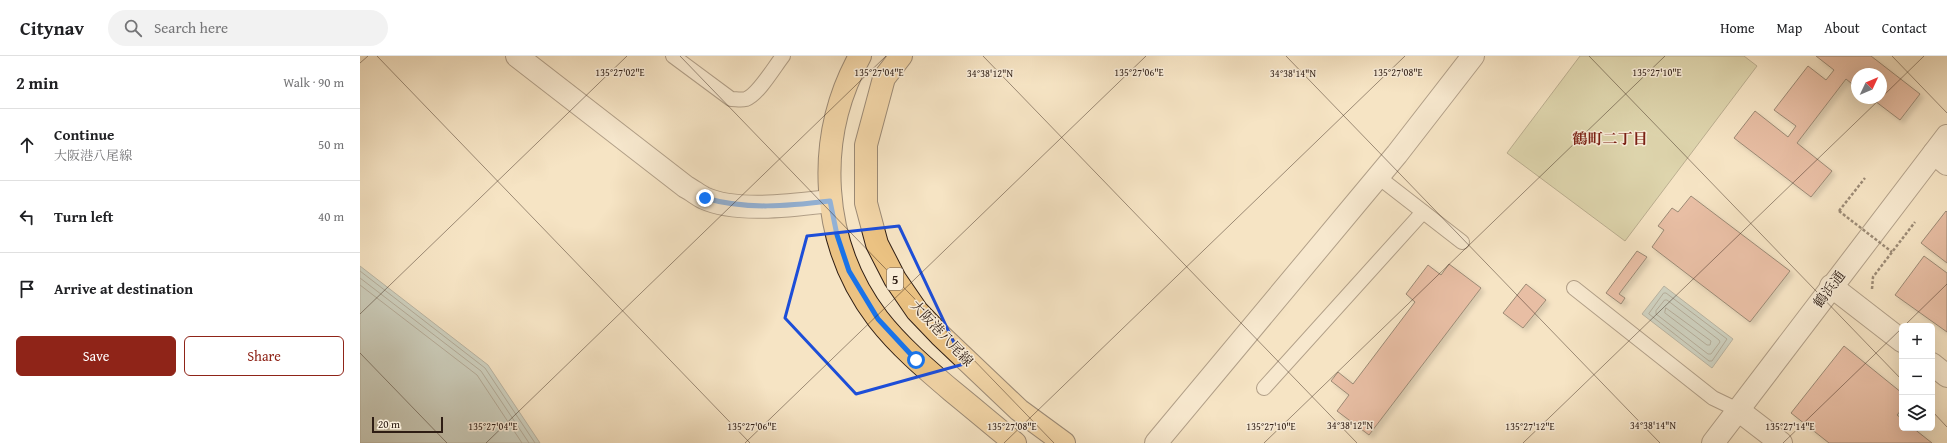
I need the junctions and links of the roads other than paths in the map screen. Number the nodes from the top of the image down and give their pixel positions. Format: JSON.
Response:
{"nodes":[{"id":1,"x":517,"y":56,"type":"edge"},
{"id":2,"x":673,"y":56,"type":"edge"},
{"id":3,"x":860,"y":56,"type":"edge"},
{"id":4,"x":901,"y":56,"type":"edge"},
{"id":5,"x":1473,"y":56,"type":"edge"},
{"id":6,"x":780,"y":57,"type":"edge"},
{"id":7,"x":1947,"y":136,"type":"edge"},
{"id":8,"x":1940,"y":159,"type":"edge"},
{"id":9,"x":1377,"y":176,"type":"junction"},
{"id":10,"x":830,"y":201,"type":"junction"},
{"id":11,"x":1423,"y":212,"type":"junction"},
{"id":12,"x":1462,"y":242,"type":"dead end"},
{"id":13,"x":1831,"y":286,"type":"junction"},
{"id":14,"x":1574,"y":288,"type":"dead end"},
{"id":15,"x":1899,"y":339,"type":"edge"},
{"id":16,"x":1935,"y":366,"type":"edge"},
{"id":17,"x":1947,"y":376,"type":"edge"},
{"id":18,"x":1264,"y":388,"type":"dead end"},
{"id":19,"x":1738,"y":410,"type":"junction"},
{"id":20,"x":1015,"y":443,"type":"edge"},
{"id":21,"x":1064,"y":443,"type":"edge"},
{"id":22,"x":1156,"y":443,"type":"edge"},
{"id":23,"x":1713,"y":443,"type":"edge"},
{"id":24,"x":1781,"y":443,"type":"edge"}],
"edges":[{"from":1,"to":10,"type":"street"},
{"from":2,"to":6,"type":"lane"},
{"from":3,"to":10,"type":"main road"},
{"from":4,"to":21,"type":"main road","name":"大阪港八尾線","number":"5"},
{"from":5,"to":9,"type":"street"},
{"from":7,"to":8,"type":"street","name":"鶴浜通"},
{"from":8,"to":13,"type":"street","name":"鶴浜通"},
{"from":9,"to":11,"type":"lane"},
{"from":9,"to":22,"type":"street"},
{"from":10,"to":20,"type":"main road"},
{"from":11,"to":12,"type":"lane"},
{"from":11,"to":18,"type":"lane"},
{"from":13,"to":15,"type":"street"},
{"from":13,"to":19,"type":"street","name":"鶴浜通"},
{"from":14,"to":19,"type":"lane"},
{"from":16,"to":17,"type":"street"},
{"from":19,"to":23,"type":"street","name":"鶴浜通"},
{"from":19,"to":24,"type":"street"}]}
